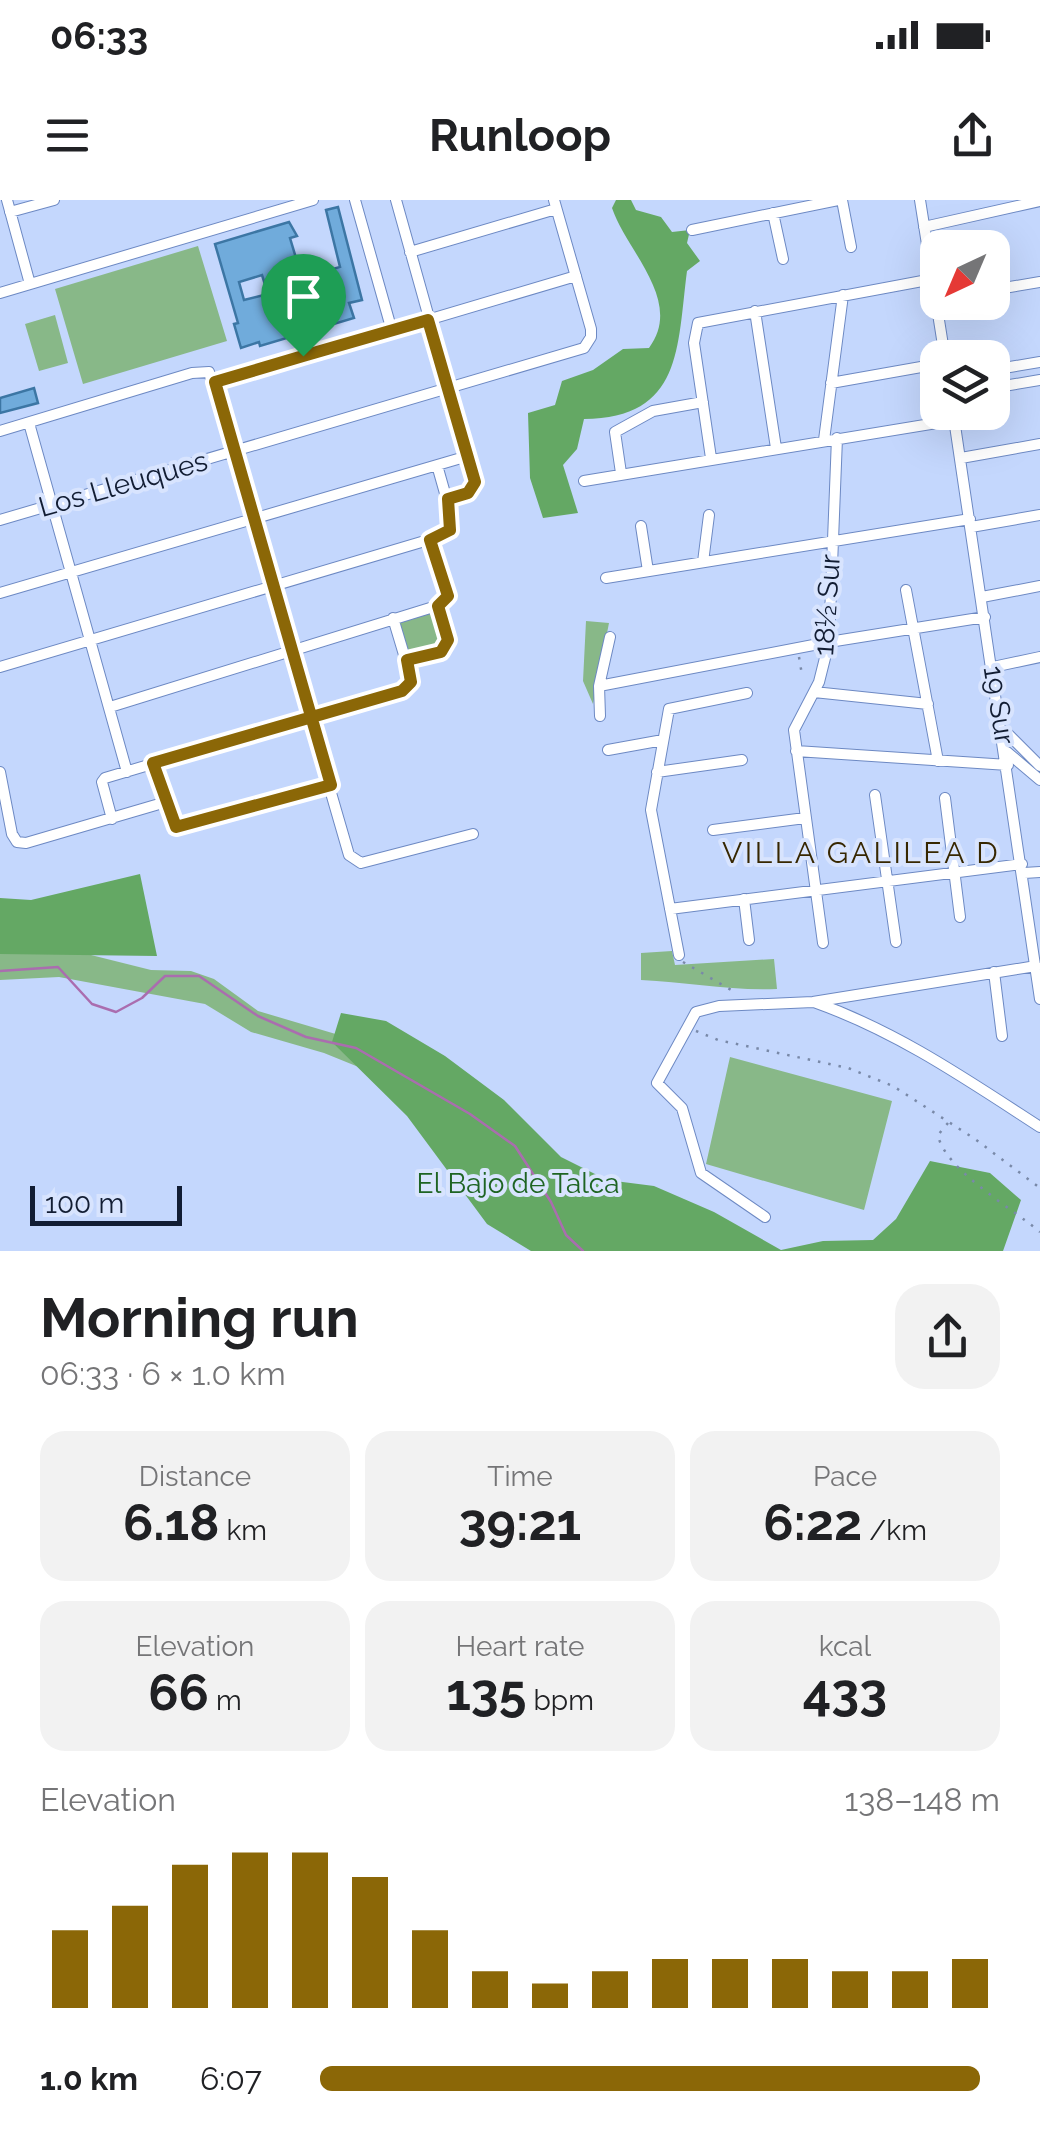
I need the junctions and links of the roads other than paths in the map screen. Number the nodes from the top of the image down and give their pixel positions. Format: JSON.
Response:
{"nodes":[{"id":1,"x":54,"y":200,"type":"edge"},
{"id":2,"x":313,"y":200,"type":"edge"},
{"id":3,"x":355,"y":200,"type":"edge"},
{"id":4,"x":396,"y":200,"type":"edge"},
{"id":5,"x":840,"y":200,"type":"edge"},
{"id":6,"x":920,"y":200,"type":"edge"},
{"id":7,"x":1040,"y":201,"type":"edge"},
{"id":8,"x":555,"y":204,"type":"edge"},
{"id":9,"x":8,"y":206,"type":"edge"},
{"id":10,"x":773,"y":213,"type":"junction"},
{"id":11,"x":924,"y":227,"type":"junction"},
{"id":12,"x":692,"y":230,"type":"dead end"},
{"id":13,"x":924,"y":230,"type":"edge"},
{"id":14,"x":851,"y":247,"type":"dead end"},
{"id":15,"x":410,"y":252,"type":"junction"},
{"id":16,"x":783,"y":259,"type":"dead end"},
{"id":17,"x":576,"y":276,"type":"junction"},
{"id":18,"x":920,"y":281,"type":"edge"},
{"id":19,"x":1040,"y":282,"type":"edge"},
{"id":20,"x":30,"y":284,"type":"junction"},
{"id":21,"x":1010,"y":287,"type":"edge"},
{"id":22,"x":0,"y":293,"type":"edge"},
{"id":23,"x":842,"y":295,"type":"junction"},
{"id":24,"x":755,"y":311,"type":"junction"},
{"id":25,"x":428,"y":320,"type":"junction"},
{"id":26,"x":392,"y":331,"type":"junction"},
{"id":27,"x":1040,"y":362,"type":"edge"},
{"id":28,"x":920,"y":367,"type":"edge"},
{"id":29,"x":1010,"y":367,"type":"edge"},
{"id":30,"x":1040,"y":380,"type":"edge"},
{"id":31,"x":215,"y":382,"type":"junction"},
{"id":32,"x":831,"y":383,"type":"junction"},
{"id":33,"x":1010,"y":385,"type":"edge"},
{"id":34,"x":447,"y":389,"type":"junction"},
{"id":35,"x":703,"y":402,"type":"junction"},
{"id":36,"x":29,"y":423,"type":"junction"},
{"id":37,"x":920,"y":423,"type":"edge"},
{"id":38,"x":956,"y":430,"type":"edge"},
{"id":39,"x":0,"y":431,"type":"edge"},
{"id":40,"x":830,"y":440,"type":"junction"},
{"id":41,"x":1040,"y":444,"type":"edge"},
{"id":42,"x":776,"y":448,"type":"junction"},
{"id":43,"x":235,"y":451,"type":"junction"},
{"id":44,"x":468,"y":456,"type":"junction"},
{"id":45,"x":711,"y":458,"type":"junction"},
{"id":46,"x":960,"y":458,"type":"junction"},
{"id":47,"x":437,"y":465,"type":"junction"},
{"id":48,"x":620,"y":473,"type":"junction"},
{"id":49,"x":584,"y":482,"type":"dead end"},
{"id":50,"x":448,"y":499,"type":"junction"},
{"id":51,"x":52,"y":505,"type":"junction"},
{"id":52,"x":709,"y":515,"type":"dead end"},
{"id":53,"x":1040,"y":515,"type":"edge"},
{"id":54,"x":254,"y":519,"type":"junction"},
{"id":55,"x":0,"y":520,"type":"edge"},
{"id":56,"x":971,"y":523,"type":"junction"},
{"id":57,"x":641,"y":526,"type":"dead end"},
{"id":58,"x":430,"y":540,"type":"junction"},
{"id":59,"x":831,"y":542,"type":"junction"},
{"id":60,"x":703,"y":562,"type":"junction"},
{"id":61,"x":648,"y":571,"type":"junction"},
{"id":62,"x":72,"y":572,"type":"junction"},
{"id":63,"x":606,"y":578,"type":"dead end"},
{"id":64,"x":1040,"y":586,"type":"edge"},
{"id":65,"x":272,"y":587,"type":"junction"},
{"id":66,"x":906,"y":590,"type":"dead end"},
{"id":67,"x":0,"y":593,"type":"edge"},
{"id":68,"x":982,"y":598,"type":"junction"},
{"id":69,"x":442,"y":603,"type":"junction"},
{"id":70,"x":986,"y":617,"type":"junction"},
{"id":71,"x":393,"y":618,"type":"junction"},
{"id":72,"x":914,"y":628,"type":"junction"},
{"id":73,"x":610,"y":638,"type":"dead end"},
{"id":74,"x":91,"y":640,"type":"junction"},
{"id":75,"x":829,"y":642,"type":"junction"},
{"id":76,"x":291,"y":648,"type":"junction"},
{"id":77,"x":1040,"y":657,"type":"edge"},
{"id":78,"x":407,"y":660,"type":"junction"},
{"id":79,"x":993,"y":666,"type":"junction"},
{"id":80,"x":0,"y":667,"type":"edge"},
{"id":81,"x":600,"y":686,"type":"junction"},
{"id":82,"x":814,"y":692,"type":"junction"},
{"id":83,"x":747,"y":693,"type":"dead end"},
{"id":84,"x":928,"y":704,"type":"junction"},
{"id":85,"x":110,"y":707,"type":"junction"},
{"id":86,"x":310,"y":716,"type":"junction"},
{"id":87,"x":600,"y":716,"type":"dead end"},
{"id":88,"x":1002,"y":724,"type":"junction"},
{"id":89,"x":664,"y":740,"type":"junction"},
{"id":90,"x":608,"y":750,"type":"dead end"},
{"id":91,"x":796,"y":751,"type":"junction"},
{"id":92,"x":1006,"y":752,"type":"junction"},
{"id":93,"x":742,"y":760,"type":"dead end"},
{"id":94,"x":938,"y":761,"type":"junction"},
{"id":95,"x":153,"y":763,"type":"junction"},
{"id":96,"x":1008,"y":766,"type":"junction"},
{"id":97,"x":1040,"y":766,"type":"edge"},
{"id":98,"x":0,"y":772,"type":"edge"},
{"id":99,"x":127,"y":772,"type":"junction"},
{"id":100,"x":657,"y":772,"type":"junction"},
{"id":101,"x":1040,"y":780,"type":"edge"},
{"id":102,"x":331,"y":785,"type":"junction"},
{"id":103,"x":875,"y":795,"type":"dead end"},
{"id":104,"x":945,"y":798,"type":"dead end"},
{"id":105,"x":166,"y":802,"type":"junction"},
{"id":106,"x":805,"y":818,"type":"junction"},
{"id":107,"x":112,"y":819,"type":"junction"},
{"id":108,"x":713,"y":830,"type":"dead end"},
{"id":109,"x":474,"y":834,"type":"dead end"},
{"id":110,"x":1023,"y":869,"type":"junction"},
{"id":111,"x":954,"y":872,"type":"junction"},
{"id":112,"x":1040,"y":872,"type":"edge"},
{"id":113,"x":887,"y":880,"type":"junction"},
{"id":114,"x":815,"y":888,"type":"junction"},
{"id":115,"x":744,"y":898,"type":"junction"},
{"id":116,"x":670,"y":909,"type":"junction"},
{"id":117,"x":960,"y":917,"type":"dead end"},
{"id":118,"x":750,"y":940,"type":"dead end"},
{"id":119,"x":896,"y":942,"type":"dead end"},
{"id":120,"x":823,"y":943,"type":"dead end"},
{"id":121,"x":681,"y":960,"type":"road end"},
{"id":122,"x":1036,"y":966,"type":"junction"},
{"id":123,"x":994,"y":972,"type":"junction"},
{"id":124,"x":1040,"y":998,"type":"edge"},
{"id":125,"x":813,"y":1002,"type":"junction"},
{"id":126,"x":1002,"y":1036,"type":"dead end"},
{"id":127,"x":1040,"y":1127,"type":"edge"},
{"id":128,"x":765,"y":1217,"type":"dead end"}],
"edges":[{"from":1,"to":9,"type":"street"},
{"from":2,"to":20,"type":"street"},
{"from":3,"to":26,"type":"street"},
{"from":4,"to":15,"type":"street"},
{"from":5,"to":10,"type":"street"},
{"from":5,"to":14,"type":"street"},
{"from":6,"to":11,"type":"street"},
{"from":7,"to":11,"type":"street"},
{"from":8,"to":15,"type":"street"},
{"from":8,"to":17,"type":"street"},
{"from":9,"to":20,"type":"street"},
{"from":10,"to":12,"type":"street"},
{"from":10,"to":16,"type":"street"},
{"from":11,"to":13,"type":"street"},
{"from":15,"to":25,"type":"street"},
{"from":17,"to":25,"type":"street"},
{"from":17,"to":34,"type":"street","name":"Los Lleuques"},
{"from":18,"to":23,"type":"street"},
{"from":19,"to":21,"type":"street"},
{"from":20,"to":22,"type":"street"},
{"from":23,"to":24,"type":"street"},
{"from":23,"to":32,"type":"street","name":"18½ Sur"},
{"from":24,"to":35,"type":"street"},
{"from":24,"to":42,"type":"street"},
{"from":25,"to":26,"type":"street"},
{"from":25,"to":34,"type":"street"},
{"from":26,"to":31,"type":"street"},
{"from":27,"to":29,"type":"street"},
{"from":28,"to":32,"type":"street"},
{"from":30,"to":33,"type":"street"},
{"from":31,"to":36,"type":"street"},
{"from":31,"to":43,"type":"street"},
{"from":32,"to":40,"type":"street","name":"18½ Sur"},
{"from":34,"to":43,"type":"street","name":"Los Lleuques"},
{"from":34,"to":44,"type":"street"},
{"from":35,"to":45,"type":"street"},
{"from":35,"to":48,"type":"street"},
{"from":36,"to":39,"type":"street"},
{"from":36,"to":51,"type":"street"},
{"from":37,"to":40,"type":"street"},
{"from":38,"to":46,"type":"street","name":"19 Sur"},
{"from":40,"to":42,"type":"street"},
{"from":40,"to":59,"type":"street","name":"18½ Sur"},
{"from":41,"to":46,"type":"street"},
{"from":42,"to":45,"type":"street"},
{"from":43,"to":51,"type":"street","name":"Los Lleuques"},
{"from":43,"to":54,"type":"street"},
{"from":44,"to":47,"type":"street"},
{"from":44,"to":50,"type":"street"},
{"from":45,"to":48,"type":"street"},
{"from":46,"to":56,"type":"street","name":"19 Sur"},
{"from":47,"to":50,"type":"street"},
{"from":47,"to":54,"type":"street"},
{"from":48,"to":49,"type":"street"},
{"from":50,"to":58,"type":"street"},
{"from":51,"to":55,"type":"street","name":"Los Lleuques"},
{"from":51,"to":62,"type":"street"},
{"from":52,"to":60,"type":"street"},
{"from":53,"to":56,"type":"street"},
{"from":54,"to":62,"type":"street"},
{"from":54,"to":65,"type":"street"},
{"from":56,"to":59,"type":"street"},
{"from":56,"to":68,"type":"street","name":"19 Sur"},
{"from":57,"to":61,"type":"street"},
{"from":58,"to":65,"type":"street"},
{"from":58,"to":69,"type":"street"},
{"from":59,"to":60,"type":"street"},
{"from":59,"to":75,"type":"street","name":"18½ Sur"},
{"from":60,"to":61,"type":"street"},
{"from":61,"to":63,"type":"street"},
{"from":62,"to":67,"type":"street"},
{"from":62,"to":74,"type":"street"},
{"from":64,"to":68,"type":"street"},
{"from":65,"to":74,"type":"street"},
{"from":65,"to":76,"type":"street"},
{"from":66,"to":72,"type":"street"},
{"from":68,"to":70,"type":"street","name":"19 Sur"},
{"from":69,"to":71,"type":"street"},
{"from":69,"to":78,"type":"street"},
{"from":70,"to":72,"type":"street"},
{"from":70,"to":79,"type":"street","name":"19 Sur"},
{"from":71,"to":76,"type":"street"},
{"from":71,"to":78,"type":"street"},
{"from":72,"to":75,"type":"street"},
{"from":72,"to":84,"type":"street"},
{"from":73,"to":81,"type":"street"},
{"from":74,"to":80,"type":"street"},
{"from":74,"to":85,"type":"street"},
{"from":75,"to":81,"type":"street"},
{"from":75,"to":82,"type":"street","name":"18½ Sur"},
{"from":76,"to":85,"type":"street"},
{"from":76,"to":86,"type":"street"},
{"from":77,"to":79,"type":"street"},
{"from":78,"to":86,"type":"street"},
{"from":79,"to":88,"type":"street","name":"19 Sur"},
{"from":81,"to":87,"type":"street"},
{"from":82,"to":84,"type":"street"},
{"from":82,"to":91,"type":"street","name":"18½ Sur"},
{"from":83,"to":89,"type":"street"},
{"from":84,"to":94,"type":"street"},
{"from":85,"to":99,"type":"street"},
{"from":86,"to":95,"type":"street"},
{"from":86,"to":102,"type":"street"},
{"from":88,"to":92,"type":"street","name":"19 Sur"},
{"from":88,"to":97,"type":"street"},
{"from":89,"to":90,"type":"street"},
{"from":89,"to":100,"type":"street"},
{"from":91,"to":94,"type":"street"},
{"from":91,"to":106,"type":"street","name":"18½ Sur"},
{"from":92,"to":96,"type":"street","name":"19 Sur"},
{"from":92,"to":101,"type":"street"},
{"from":93,"to":100,"type":"street"},
{"from":94,"to":96,"type":"street"},
{"from":95,"to":99,"type":"street"},
{"from":95,"to":105,"type":"street"},
{"from":96,"to":110,"type":"street","name":"19 Sur"},
{"from":98,"to":107,"type":"street"},
{"from":99,"to":107,"type":"street"},
{"from":100,"to":116,"type":"street"},
{"from":102,"to":105,"type":"street"},
{"from":102,"to":109,"type":"street"},
{"from":103,"to":113,"type":"street"},
{"from":104,"to":111,"type":"street"},
{"from":105,"to":107,"type":"street"},
{"from":106,"to":108,"type":"street"},
{"from":106,"to":114,"type":"street","name":"18½ Sur"},
{"from":110,"to":111,"type":"street"},
{"from":110,"to":112,"type":"street"},
{"from":110,"to":122,"type":"street","name":"19 Sur"},
{"from":111,"to":113,"type":"street"},
{"from":111,"to":117,"type":"street"},
{"from":113,"to":114,"type":"street"},
{"from":113,"to":119,"type":"street"},
{"from":114,"to":115,"type":"street"},
{"from":114,"to":120,"type":"street","name":"18½ Sur"},
{"from":115,"to":116,"type":"street"},
{"from":115,"to":118,"type":"street"},
{"from":116,"to":121,"type":"street"},
{"from":122,"to":123,"type":"street"},
{"from":122,"to":124,"type":"street","name":"19 Sur"},
{"from":123,"to":125,"type":"street"},
{"from":123,"to":126,"type":"street"},
{"from":125,"to":127,"type":"street"},
{"from":125,"to":128,"type":"street"}]}
